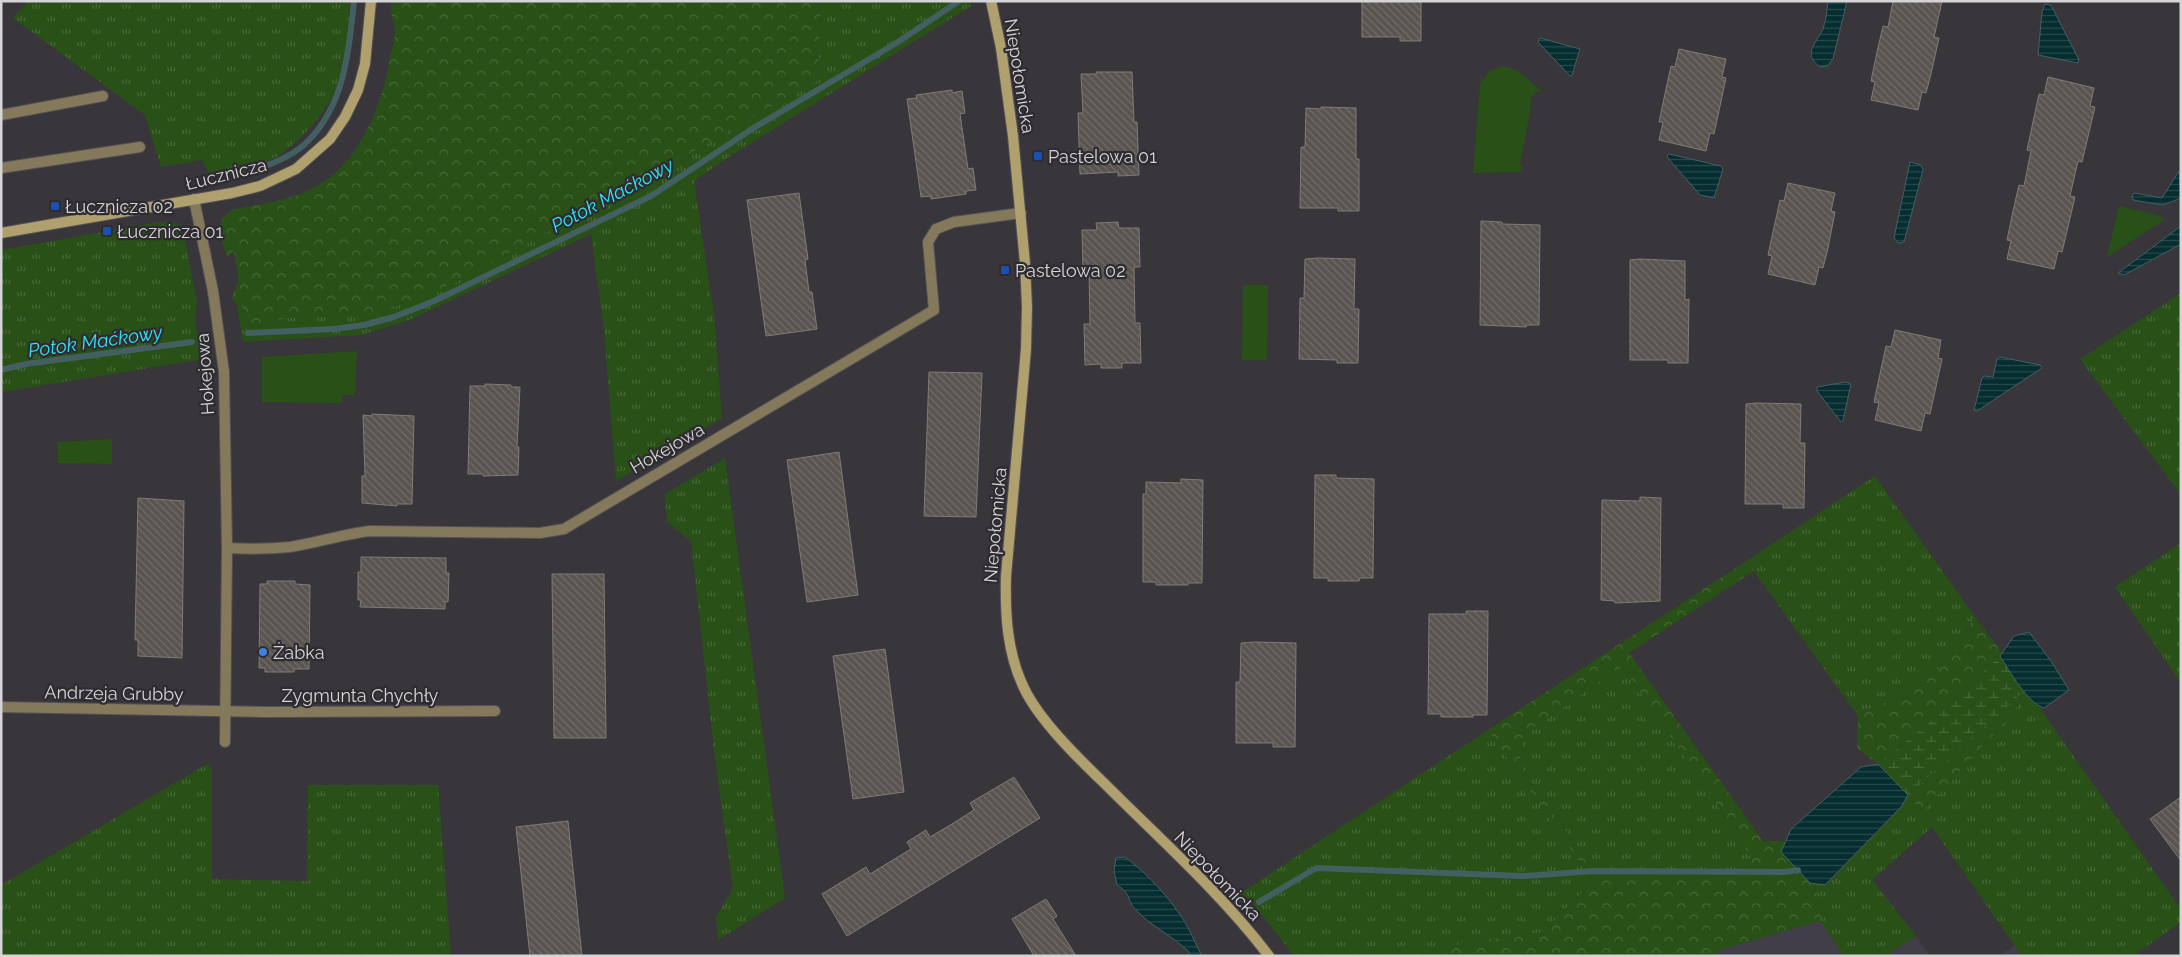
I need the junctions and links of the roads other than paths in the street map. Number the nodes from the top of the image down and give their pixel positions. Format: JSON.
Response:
{"nodes":[{"id":1,"x":372,"y":1,"type":"edge"},
{"id":2,"x":992,"y":1,"type":"edge"},
{"id":3,"x":103,"y":96,"type":"dead end"},
{"id":4,"x":1,"y":114,"type":"edge"},
{"id":5,"x":140,"y":147,"type":"dead end"},
{"id":6,"x":1,"y":168,"type":"edge"},
{"id":7,"x":194,"y":199,"type":"junction"},
{"id":8,"x":1021,"y":213,"type":"junction"},
{"id":9,"x":1,"y":233,"type":"edge"},
{"id":10,"x":227,"y":548,"type":"junction"},
{"id":11,"x":1,"y":708,"type":"edge"},
{"id":12,"x":226,"y":711,"type":"junction"},
{"id":13,"x":495,"y":711,"type":"dead end"},
{"id":14,"x":225,"y":742,"type":"dead end"},
{"id":15,"x":1269,"y":956,"type":"edge"}],
"edges":[{"from":1,"to":7,"type":"main road","name":"Łucznicza"},
{"from":2,"to":8,"type":"main road","name":"Niepołomicka"},
{"from":3,"to":4,"type":"street"},
{"from":5,"to":6,"type":"street"},
{"from":7,"to":9,"type":"main road","name":"Łucznicza"},
{"from":7,"to":10,"type":"street","name":"Hokejowa"},
{"from":8,"to":10,"type":"street","name":"Hokejowa"},
{"from":8,"to":15,"type":"main road","name":"Niepołomicka"},
{"from":10,"to":12,"type":"street","name":"Hokejowa"},
{"from":11,"to":12,"type":"street","name":"Andrzeja Grubby"},
{"from":12,"to":13,"type":"street","name":"Zygmunta Chychły"},
{"from":12,"to":14,"type":"street","name":"Hokejowa"}]}
